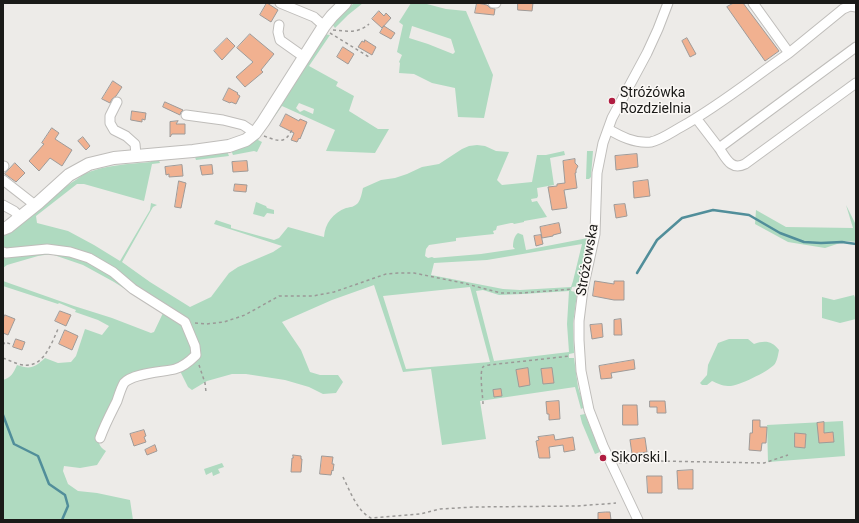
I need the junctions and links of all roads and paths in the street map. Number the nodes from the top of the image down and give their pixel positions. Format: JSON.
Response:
{"nodes":[{"id":1,"x":280,"y":3,"type":"edge"},
{"id":2,"x":345,"y":3,"type":"edge"},
{"id":3,"x":493,"y":3,"type":"edge"},
{"id":4,"x":496,"y":3,"type":"edge"},
{"id":5,"x":668,"y":3,"type":"edge"},
{"id":6,"x":753,"y":3,"type":"edge"},
{"id":7,"x":856,"y":7,"type":"edge"},
{"id":8,"x":368,"y":24,"type":"dead end"},
{"id":9,"x":279,"y":25,"type":"dead end"},
{"id":10,"x":330,"y":30,"type":"junction"},
{"id":11,"x":856,"y":47,"type":"edge"},
{"id":12,"x":789,"y":53,"type":"junction"},
{"id":13,"x":304,"y":57,"type":"junction"},
{"id":14,"x":369,"y":57,"type":"dead end"},
{"id":15,"x":856,"y":83,"type":"edge"},
{"id":16,"x":117,"y":102,"type":"dead end"},
{"id":17,"x":186,"y":116,"type":"dead end"},
{"id":18,"x":696,"y":118,"type":"junction"},
{"id":19,"x":293,"y":128,"type":"dead end"},
{"id":20,"x":608,"y":129,"type":"junction"},
{"id":21,"x":260,"y":135,"type":"junction"},
{"id":22,"x":719,"y":148,"type":"junction"},
{"id":23,"x":136,"y":155,"type":"junction"},
{"id":24,"x":3,"y":180,"type":"edge"},
{"id":25,"x":3,"y":205,"type":"edge"},
{"id":26,"x":35,"y":205,"type":"junction"},
{"id":27,"x":20,"y":217,"type":"junction"},
{"id":28,"x":3,"y":230,"type":"edge"},
{"id":29,"x":3,"y":252,"type":"edge"},
{"id":30,"x":572,"y":289,"type":"dead end"},
{"id":31,"x":185,"y":322,"type":"junction"},
{"id":32,"x":58,"y":329,"type":"dead end"},
{"id":33,"x":3,"y":345,"type":"edge"},
{"id":34,"x":14,"y":345,"type":"dead end"},
{"id":35,"x":196,"y":355,"type":"junction"},
{"id":36,"x":570,"y":356,"type":"dead end"},
{"id":37,"x":3,"y":358,"type":"edge"},
{"id":38,"x":206,"y":392,"type":"dead end"},
{"id":39,"x":483,"y":404,"type":"dead end"},
{"id":40,"x":100,"y":438,"type":"dead end"},
{"id":41,"x":788,"y":455,"type":"dead end"},
{"id":42,"x":612,"y":465,"type":"junction"},
{"id":43,"x":343,"y":478,"type":"dead end"},
{"id":44,"x":616,"y":503,"type":"dead end"},
{"id":45,"x":638,"y":520,"type":"edge"}],
"edges":[{"from":1,"to":10,"type":"street"},
{"from":2,"to":10,"type":"main road"},
{"from":3,"to":4,"type":"street"},
{"from":5,"to":20,"type":"street","name":"Stróżowska"},
{"from":6,"to":12,"type":"street"},
{"from":7,"to":12,"type":"street"},
{"from":8,"to":10,"type":"path"},
{"from":9,"to":13,"type":"street"},
{"from":10,"to":13,"type":"main road"},
{"from":10,"to":14,"type":"path"},
{"from":11,"to":22,"type":"street"},
{"from":12,"to":18,"type":"street"},
{"from":13,"to":21,"type":"main road"},
{"from":15,"to":22,"type":"street"},
{"from":16,"to":23,"type":"street"},
{"from":17,"to":21,"type":"street"},
{"from":18,"to":20,"type":"street"},
{"from":18,"to":22,"type":"street"},
{"from":19,"to":21,"type":"path"},
{"from":20,"to":42,"type":"street","name":"Stróżowska"},
{"from":21,"to":23,"type":"main road"},
{"from":23,"to":26,"type":"main road"},
{"from":24,"to":26,"type":"street"},
{"from":25,"to":27,"type":"street"},
{"from":26,"to":27,"type":"main road"},
{"from":27,"to":28,"type":"main road"},
{"from":29,"to":31,"type":"street"},
{"from":30,"to":31,"type":"path"},
{"from":31,"to":35,"type":"street"},
{"from":32,"to":37,"type":"path"},
{"from":33,"to":34,"type":"path"},
{"from":35,"to":38,"type":"path"},
{"from":35,"to":40,"type":"street"},
{"from":36,"to":39,"type":"path"},
{"from":41,"to":42,"type":"path"},
{"from":42,"to":45,"type":"street","name":"Stróżowska"},
{"from":43,"to":44,"type":"path"}]}
